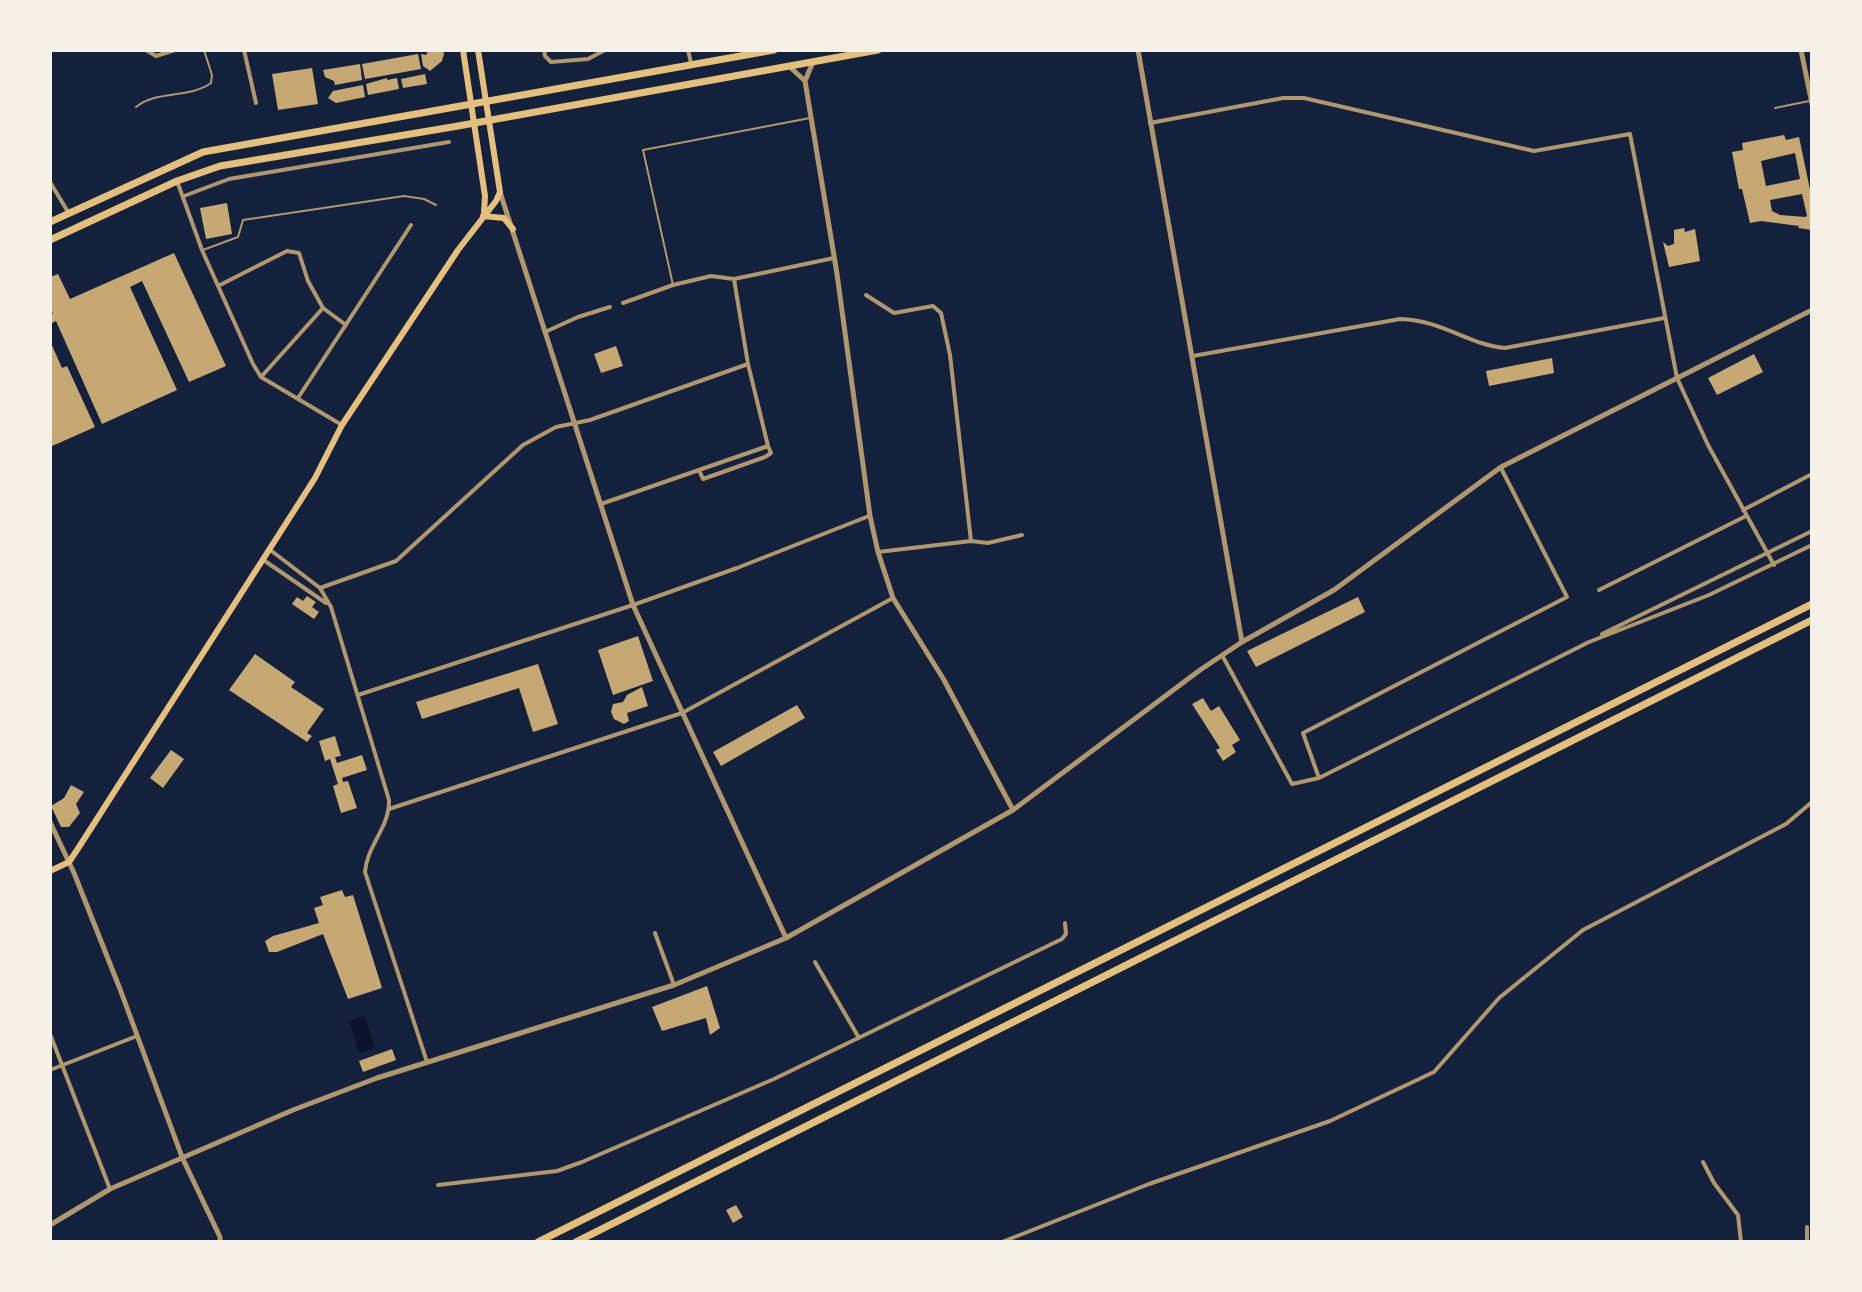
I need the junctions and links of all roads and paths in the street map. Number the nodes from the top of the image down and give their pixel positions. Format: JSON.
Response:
{"nodes":[{"id":1,"x":146,"y":50,"type":"edge"},
{"id":2,"x":175,"y":50,"type":"edge"},
{"id":3,"x":204,"y":50,"type":"edge"},
{"id":4,"x":244,"y":50,"type":"edge"},
{"id":5,"x":463,"y":50,"type":"edge"},
{"id":6,"x":478,"y":50,"type":"edge"},
{"id":7,"x":544,"y":50,"type":"edge"},
{"id":8,"x":605,"y":50,"type":"edge"},
{"id":9,"x":688,"y":50,"type":"edge"},
{"id":10,"x":774,"y":50,"type":"edge"},
{"id":11,"x":878,"y":50,"type":"edge"},
{"id":12,"x":1138,"y":50,"type":"edge"},
{"id":13,"x":1801,"y":50,"type":"edge"},
{"id":14,"x":813,"y":62,"type":"junction"},
{"id":15,"x":691,"y":65,"type":"junction"},
{"id":16,"x":790,"y":67,"type":"junction"},
{"id":17,"x":805,"y":81,"type":"junction"},
{"id":18,"x":486,"y":100,"type":"junction"},
{"id":19,"x":1811,"y":102,"type":"edge"},
{"id":20,"x":256,"y":103,"type":"dead end"},
{"id":21,"x":471,"y":103,"type":"junction"},
{"id":22,"x":136,"y":107,"type":"dead end"},
{"id":23,"x":1775,"y":108,"type":"dead end"},
{"id":24,"x":812,"y":118,"type":"junction"},
{"id":25,"x":489,"y":120,"type":"junction"},
{"id":26,"x":474,"y":123,"type":"junction"},
{"id":27,"x":1150,"y":123,"type":"junction"},
{"id":28,"x":449,"y":142,"type":"dead end"},
{"id":29,"x":177,"y":181,"type":"junction"},
{"id":30,"x":50,"y":182,"type":"edge"},
{"id":31,"x":500,"y":192,"type":"junction"},
{"id":32,"x":184,"y":196,"type":"junction"},
{"id":33,"x":436,"y":205,"type":"dead end"},
{"id":34,"x":68,"y":212,"type":"junction"},
{"id":35,"x":483,"y":216,"type":"junction"},
{"id":36,"x":50,"y":222,"type":"edge"},
{"id":37,"x":411,"y":225,"type":"dead end"},
{"id":38,"x":513,"y":229,"type":"junction"},
{"id":39,"x":50,"y":240,"type":"edge"},
{"id":40,"x":202,"y":250,"type":"junction"},
{"id":41,"x":834,"y":258,"type":"junction"},
{"id":42,"x":734,"y":279,"type":"junction"},
{"id":43,"x":673,"y":285,"type":"junction"},
{"id":44,"x":218,"y":286,"type":"junction"},
{"id":45,"x":866,"y":295,"type":"dead end"},
{"id":46,"x":623,"y":303,"type":"dead end"},
{"id":47,"x":610,"y":307,"type":"dead end"},
{"id":48,"x":323,"y":308,"type":"junction"},
{"id":49,"x":1812,"y":310,"type":"edge"},
{"id":50,"x":1664,"y":318,"type":"junction"},
{"id":51,"x":346,"y":325,"type":"junction"},
{"id":52,"x":545,"y":333,"type":"junction"},
{"id":53,"x":1190,"y":357,"type":"junction"},
{"id":54,"x":748,"y":364,"type":"junction"},
{"id":55,"x":261,"y":377,"type":"junction"},
{"id":56,"x":1677,"y":378,"type":"junction"},
{"id":57,"x":298,"y":398,"type":"junction"},
{"id":58,"x":574,"y":424,"type":"junction"},
{"id":59,"x":342,"y":425,"type":"junction"},
{"id":60,"x":768,"y":446,"type":"junction"},
{"id":61,"x":1501,"y":467,"type":"junction"},
{"id":62,"x":699,"y":470,"type":"junction"},
{"id":63,"x":1812,"y":474,"type":"edge"},
{"id":64,"x":601,"y":504,"type":"junction"},
{"id":65,"x":1744,"y":513,"type":"junction"},
{"id":66,"x":870,"y":516,"type":"junction"},
{"id":67,"x":1812,"y":531,"type":"edge"},
{"id":68,"x":1022,"y":535,"type":"dead end"},
{"id":69,"x":971,"y":541,"type":"junction"},
{"id":70,"x":1812,"y":545,"type":"edge"},
{"id":71,"x":269,"y":549,"type":"junction"},
{"id":72,"x":878,"y":552,"type":"junction"},
{"id":73,"x":1766,"y":553,"type":"junction"},
{"id":74,"x":262,"y":559,"type":"junction"},
{"id":75,"x":1774,"y":565,"type":"junction"},
{"id":76,"x":320,"y":588,"type":"junction"},
{"id":77,"x":1599,"y":590,"type":"dead end"},
{"id":78,"x":893,"y":598,"type":"junction"},
{"id":79,"x":1812,"y":604,"type":"edge"},
{"id":80,"x":633,"y":605,"type":"junction"},
{"id":81,"x":331,"y":607,"type":"junction"},
{"id":82,"x":1812,"y":620,"type":"edge"},
{"id":83,"x":1242,"y":642,"type":"junction"},
{"id":84,"x":1589,"y":642,"type":"junction"},
{"id":85,"x":1222,"y":655,"type":"junction"},
{"id":86,"x":358,"y":695,"type":"junction"},
{"id":87,"x":682,"y":713,"type":"junction"},
{"id":88,"x":1319,"y":778,"type":"junction"},
{"id":89,"x":1812,"y":802,"type":"edge"},
{"id":90,"x":389,"y":809,"type":"junction"},
{"id":91,"x":1013,"y":810,"type":"junction"},
{"id":92,"x":50,"y":822,"type":"edge"},
{"id":93,"x":69,"y":862,"type":"junction"},
{"id":94,"x":50,"y":871,"type":"edge"},
{"id":95,"x":1065,"y":923,"type":"dead end"},
{"id":96,"x":655,"y":933,"type":"dead end"},
{"id":97,"x":786,"y":938,"type":"junction"},
{"id":98,"x":815,"y":962,"type":"dead end"},
{"id":99,"x":674,"y":985,"type":"junction"},
{"id":100,"x":50,"y":1034,"type":"edge"},
{"id":101,"x":138,"y":1036,"type":"junction"},
{"id":102,"x":859,"y":1038,"type":"junction"},
{"id":103,"x":427,"y":1062,"type":"junction"},
{"id":104,"x":63,"y":1065,"type":"junction"},
{"id":105,"x":50,"y":1070,"type":"edge"},
{"id":106,"x":182,"y":1157,"type":"junction"},
{"id":107,"x":1703,"y":1162,"type":"dead end"},
{"id":108,"x":438,"y":1185,"type":"dead end"},
{"id":109,"x":110,"y":1189,"type":"junction"},
{"id":110,"x":50,"y":1225,"type":"edge"},
{"id":111,"x":1807,"y":1227,"type":"dead end"},
{"id":112,"x":220,"y":1242,"type":"edge"},
{"id":113,"x":538,"y":1242,"type":"edge"},
{"id":114,"x":576,"y":1242,"type":"edge"},
{"id":115,"x":1002,"y":1242,"type":"edge"},
{"id":116,"x":1741,"y":1242,"type":"edge"},
{"id":117,"x":1807,"y":1242,"type":"edge"}],
"edges":[{"from":1,"to":2,"type":"street"},
{"from":3,"to":22,"type":"lane"},
{"from":4,"to":20,"type":"street"},
{"from":5,"to":21,"type":"main road"},
{"from":6,"to":18,"type":"main road"},
{"from":7,"to":8,"type":"street"},
{"from":9,"to":15,"type":"street"},
{"from":10,"to":15,"type":"main road"},
{"from":11,"to":14,"type":"main road"},
{"from":12,"to":27,"type":"street"},
{"from":13,"to":19,"type":"street"},
{"from":14,"to":16,"type":"main road"},
{"from":14,"to":17,"type":"street"},
{"from":15,"to":18,"type":"main road"},
{"from":16,"to":17,"type":"street"},
{"from":16,"to":25,"type":"main road"},
{"from":17,"to":24,"type":"street"},
{"from":18,"to":21,"type":"main road"},
{"from":18,"to":25,"type":"main road"},
{"from":19,"to":23,"type":"lane"},
{"from":21,"to":26,"type":"main road"},
{"from":21,"to":34,"type":"main road"},
{"from":24,"to":41,"type":"street"},
{"from":24,"to":43,"type":"lane"},
{"from":25,"to":26,"type":"main road"},
{"from":25,"to":31,"type":"main road"},
{"from":26,"to":29,"type":"main road"},
{"from":26,"to":35,"type":"main road"},
{"from":27,"to":50,"type":"street"},
{"from":27,"to":53,"type":"street"},
{"from":28,"to":32,"type":"street"},
{"from":29,"to":32,"type":"street"},
{"from":29,"to":39,"type":"main road"},
{"from":30,"to":34,"type":"street"},
{"from":31,"to":35,"type":"main road"},
{"from":31,"to":38,"type":"street"},
{"from":32,"to":40,"type":"street"},
{"from":33,"to":40,"type":"lane"},
{"from":34,"to":36,"type":"main road"},
{"from":35,"to":38,"type":"main road"},
{"from":35,"to":59,"type":"main road"},
{"from":37,"to":51,"type":"street"},
{"from":38,"to":52,"type":"street"},
{"from":40,"to":44,"type":"street"},
{"from":41,"to":42,"type":"street"},
{"from":41,"to":66,"type":"street"},
{"from":42,"to":43,"type":"street"},
{"from":42,"to":54,"type":"street"},
{"from":43,"to":46,"type":"street"},
{"from":44,"to":48,"type":"street"},
{"from":44,"to":55,"type":"street"},
{"from":45,"to":69,"type":"street"},
{"from":47,"to":52,"type":"street"},
{"from":48,"to":51,"type":"street"},
{"from":48,"to":55,"type":"street"},
{"from":49,"to":56,"type":"street"},
{"from":50,"to":53,"type":"street"},
{"from":50,"to":56,"type":"street"},
{"from":51,"to":57,"type":"street"},
{"from":52,"to":58,"type":"street"},
{"from":53,"to":83,"type":"street"},
{"from":54,"to":58,"type":"street"},
{"from":54,"to":60,"type":"street"},
{"from":55,"to":57,"type":"street"},
{"from":56,"to":61,"type":"street"},
{"from":56,"to":65,"type":"street"},
{"from":57,"to":59,"type":"street"},
{"from":58,"to":64,"type":"street"},
{"from":58,"to":76,"type":"street"},
{"from":59,"to":71,"type":"main road"},
{"from":60,"to":62,"type":"street"},
{"from":60,"to":62,"type":"street"},
{"from":61,"to":83,"type":"street"},
{"from":61,"to":88,"type":"street"},
{"from":62,"to":64,"type":"street"},
{"from":63,"to":65,"type":"street"},
{"from":64,"to":80,"type":"street"},
{"from":65,"to":73,"type":"street"},
{"from":65,"to":77,"type":"street"},
{"from":66,"to":72,"type":"street"},
{"from":66,"to":80,"type":"street"},
{"from":67,"to":73,"type":"street"},
{"from":68,"to":69,"type":"street"},
{"from":69,"to":72,"type":"street"},
{"from":70,"to":75,"type":"street"},
{"from":71,"to":74,"type":"main road"},
{"from":71,"to":76,"type":"street"},
{"from":72,"to":78,"type":"street"},
{"from":73,"to":75,"type":"street"},
{"from":73,"to":84,"type":"street"},
{"from":74,"to":81,"type":"street"},
{"from":74,"to":93,"type":"main road"},
{"from":75,"to":84,"type":"street"},
{"from":76,"to":81,"type":"street"},
{"from":78,"to":87,"type":"street"},
{"from":78,"to":91,"type":"street"},
{"from":79,"to":113,"type":"main road"},
{"from":80,"to":86,"type":"street"},
{"from":80,"to":87,"type":"street"},
{"from":81,"to":86,"type":"street"},
{"from":82,"to":114,"type":"main road"},
{"from":83,"to":85,"type":"street"},
{"from":84,"to":88,"type":"street"},
{"from":85,"to":88,"type":"street"},
{"from":85,"to":91,"type":"street"},
{"from":86,"to":90,"type":"street"},
{"from":87,"to":90,"type":"street"},
{"from":87,"to":97,"type":"street"},
{"from":89,"to":115,"type":"street"},
{"from":90,"to":103,"type":"street"},
{"from":91,"to":97,"type":"street"},
{"from":92,"to":93,"type":"street"},
{"from":93,"to":94,"type":"main road"},
{"from":93,"to":101,"type":"street"},
{"from":95,"to":102,"type":"street"},
{"from":96,"to":99,"type":"street"},
{"from":97,"to":99,"type":"street"},
{"from":98,"to":102,"type":"street"},
{"from":99,"to":103,"type":"street"},
{"from":100,"to":104,"type":"street"},
{"from":101,"to":104,"type":"street"},
{"from":101,"to":106,"type":"street"},
{"from":102,"to":108,"type":"street"},
{"from":103,"to":106,"type":"street"},
{"from":104,"to":105,"type":"street"},
{"from":104,"to":109,"type":"street"},
{"from":106,"to":109,"type":"street"},
{"from":106,"to":112,"type":"street"},
{"from":107,"to":116,"type":"street"},
{"from":109,"to":110,"type":"street"},
{"from":111,"to":117,"type":"street"}]}
